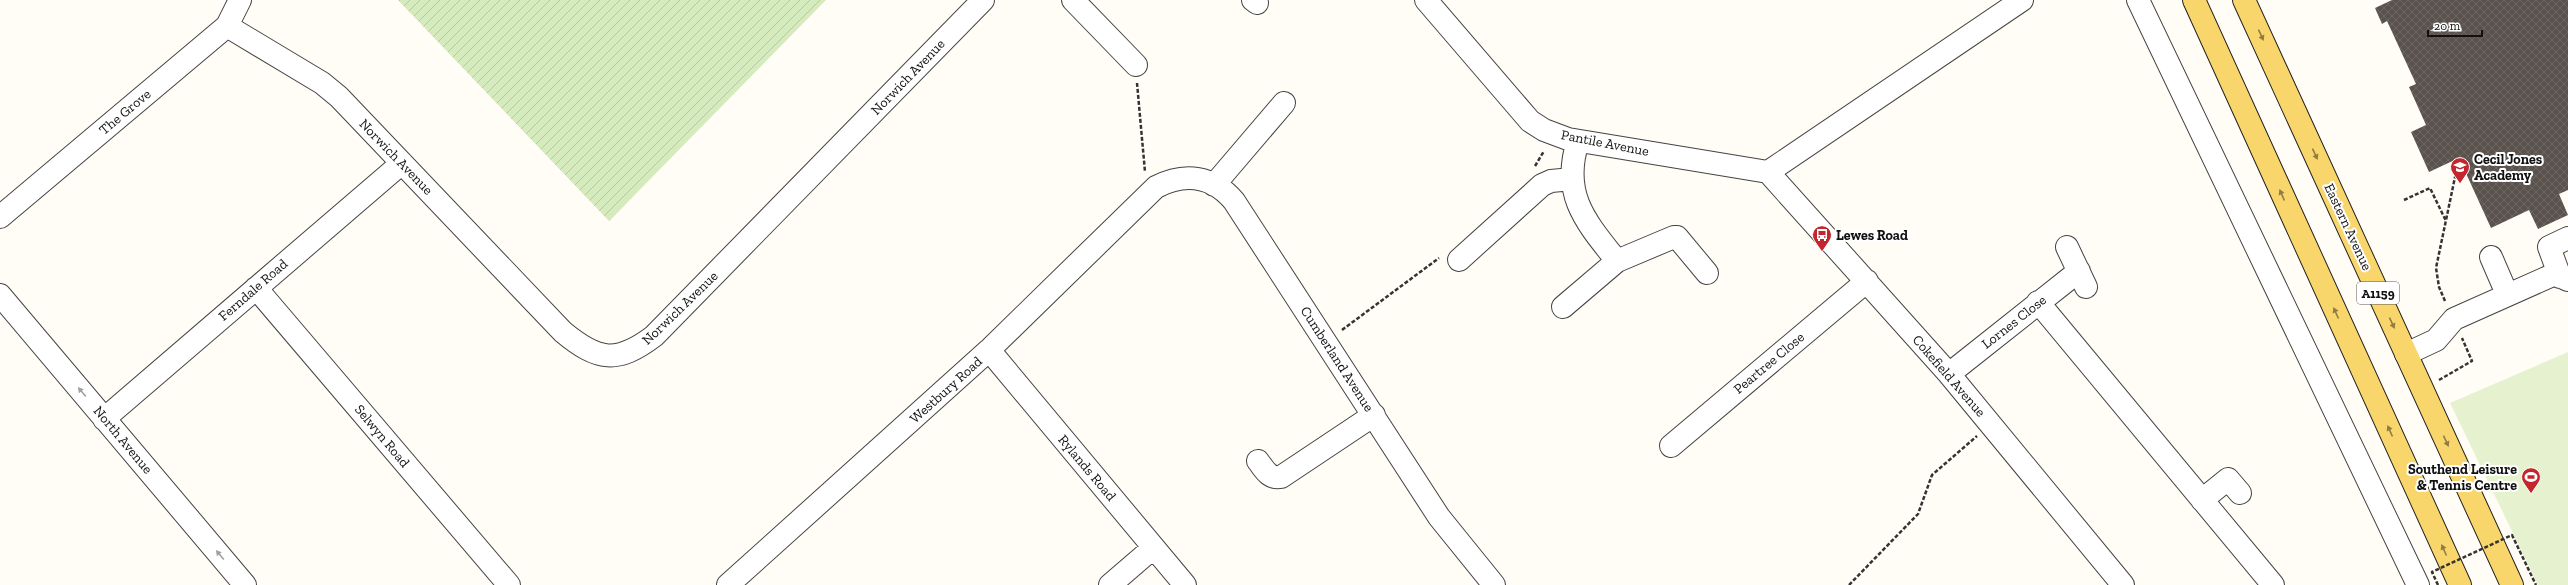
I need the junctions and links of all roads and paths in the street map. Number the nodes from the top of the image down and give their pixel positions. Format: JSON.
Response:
{"nodes":[{"id":1,"x":240,"y":0,"type":"edge"},
{"id":2,"x":983,"y":0,"type":"edge"},
{"id":3,"x":1073,"y":0,"type":"edge"},
{"id":4,"x":1426,"y":0,"type":"edge"},
{"id":5,"x":2022,"y":0,"type":"edge"},
{"id":6,"x":2138,"y":0,"type":"edge"},
{"id":7,"x":2194,"y":0,"type":"edge"},
{"id":8,"x":2244,"y":0,"type":"edge"},
{"id":9,"x":227,"y":26,"type":"junction"},
{"id":10,"x":1136,"y":65,"type":"joint"},
{"id":11,"x":1284,"y":103,"type":"dead end"},
{"id":12,"x":1578,"y":141,"type":"junction"},
{"id":13,"x":2459,"y":158,"type":"dead end"},
{"id":14,"x":402,"y":163,"type":"junction"},
{"id":15,"x":1768,"y":172,"type":"junction"},
{"id":16,"x":1572,"y":179,"type":"junction"},
{"id":17,"x":1214,"y":185,"type":"junction"},
{"id":18,"x":1151,"y":191,"type":"junction"},
{"id":19,"x":2404,"y":200,"type":"dead end"},
{"id":20,"x":0,"y":217,"type":"edge"},
{"id":21,"x":2446,"y":221,"type":"junction"},
{"id":22,"x":2568,"y":238,"type":"edge"},
{"id":23,"x":2067,"y":247,"type":"dead end"},
{"id":24,"x":2491,"y":257,"type":"dead end"},
{"id":25,"x":1459,"y":260,"type":"dead end"},
{"id":26,"x":1617,"y":261,"type":"junction"},
{"id":27,"x":1707,"y":273,"type":"dead end"},
{"id":28,"x":2564,"y":279,"type":"edge"},
{"id":29,"x":1867,"y":281,"type":"junction"},
{"id":30,"x":256,"y":288,"type":"junction"},
{"id":31,"x":2507,"y":294,"type":"junction"},
{"id":32,"x":0,"y":295,"type":"edge"},
{"id":33,"x":2038,"y":302,"type":"junction"},
{"id":34,"x":1563,"y":307,"type":"dead end"},
{"id":35,"x":2454,"y":319,"type":"junction"},
{"id":36,"x":989,"y":350,"type":"junction"},
{"id":37,"x":2406,"y":354,"type":"junction"},
{"id":38,"x":1949,"y":374,"type":"junction"},
{"id":39,"x":2435,"y":382,"type":"dead end"},
{"id":40,"x":1374,"y":415,"type":"junction"},
{"id":41,"x":104,"y":419,"type":"junction"},
{"id":42,"x":1990,"y":424,"type":"junction"},
{"id":43,"x":1671,"y":446,"type":"dead end"},
{"id":44,"x":1258,"y":461,"type":"dead end"},
{"id":45,"x":2240,"y":493,"type":"dead end"},
{"id":46,"x":2202,"y":500,"type":"junction"},
{"id":47,"x":2507,"y":528,"type":"dead end"},
{"id":48,"x":1153,"y":548,"type":"junction"},
{"id":49,"x":245,"y":585,"type":"edge"},
{"id":50,"x":509,"y":585,"type":"edge"},
{"id":51,"x":728,"y":585,"type":"edge"},
{"id":52,"x":1110,"y":585,"type":"edge"},
{"id":53,"x":1184,"y":585,"type":"edge"},
{"id":54,"x":1494,"y":585,"type":"edge"},
{"id":55,"x":1849,"y":585,"type":"edge"},
{"id":56,"x":2123,"y":585,"type":"edge"},
{"id":57,"x":2273,"y":585,"type":"edge"},
{"id":58,"x":2418,"y":585,"type":"edge"},
{"id":59,"x":2438,"y":585,"type":"edge"},
{"id":60,"x":2460,"y":585,"type":"edge"},
{"id":61,"x":2512,"y":585,"type":"edge"},
{"id":62,"x":2533,"y":585,"type":"edge"},
{"id":63,"x":2536,"y":585,"type":"edge"}],
"edges":[{"from":1,"to":9,"type":"street","name":"The Grove"},
{"from":2,"to":14,"type":"street","name":"Norwich Avenue"},
{"from":3,"to":10,"type":"street"},
{"from":4,"to":12,"type":"street","name":"Pantile Avenue"},
{"from":5,"to":15,"type":"street"},
{"from":6,"to":58,"type":"street"},
{"from":60,"to":7,"type":"main road","one_way":true},
{"from":8,"to":37,"type":"main road","name":"Eastern Avenue","number":"A1159","one_way":true},
{"from":9,"to":14,"type":"street","name":"Norwich Avenue"},
{"from":9,"to":20,"type":"street","name":"The Grove"},
{"from":10,"to":18,"type":"path"},
{"from":11,"to":17,"type":"street"},
{"from":12,"to":15,"type":"street","name":"Pantile Avenue"},
{"from":12,"to":16,"type":"street"},
{"from":13,"to":21,"type":"path"},
{"from":14,"to":30,"type":"street","name":"Ferndale Road"},
{"from":15,"to":29,"type":"street","name":"Cokefield Avenue"},
{"from":16,"to":25,"type":"street"},
{"from":16,"to":26,"type":"street"},
{"from":17,"to":18,"type":"street","name":"Cumberland Avenue"},
{"from":17,"to":40,"type":"street","name":"Cumberland Avenue"},
{"from":18,"to":36,"type":"street","name":"Westbury Road"},
{"from":19,"to":21,"type":"path"},
{"from":21,"to":35,"type":"path"},
{"from":22,"to":28,"type":"street"},
{"from":23,"to":33,"type":"street","name":"Lornes Close"},
{"from":24,"to":31,"type":"street"},
{"from":26,"to":27,"type":"street"},
{"from":26,"to":34,"type":"street"},
{"from":28,"to":31,"type":"street"},
{"from":29,"to":38,"type":"street","name":"Cokefield Avenue"},
{"from":29,"to":43,"type":"street","name":"Peartree Close"},
{"from":30,"to":41,"type":"street","name":"Ferndale Road"},
{"from":30,"to":50,"type":"street","name":"Selwyn Road"},
{"from":31,"to":35,"type":"street"},
{"from":41,"to":32,"type":"street","name":"North Avenue","one_way":true},
{"from":33,"to":38,"type":"street","name":"Lornes Close"},
{"from":33,"to":46,"type":"street"},
{"from":35,"to":37,"type":"street"},
{"from":35,"to":39,"type":"path"},
{"from":36,"to":48,"type":"street","name":"Rylands Road"},
{"from":36,"to":51,"type":"street","name":"Westbury Road"},
{"from":37,"to":61,"type":"main road","name":"Eastern Avenue","number":"A1159","one_way":true},
{"from":38,"to":42,"type":"street","name":"Cokefield Avenue"},
{"from":40,"to":44,"type":"street"},
{"from":40,"to":54,"type":"street","name":"Cumberland Avenue"},
{"from":49,"to":41,"type":"street","name":"North Avenue","one_way":true},
{"from":42,"to":55,"type":"path"},
{"from":42,"to":56,"type":"street","name":"Cokefield Avenue"},
{"from":45,"to":46,"type":"street"},
{"from":46,"to":57,"type":"street"},
{"from":47,"to":62,"type":"path"},
{"from":48,"to":52,"type":"street"},
{"from":48,"to":53,"type":"street","name":"Rylands Road"},
{"from":59,"to":63,"type":"path","bridge":true}]}
